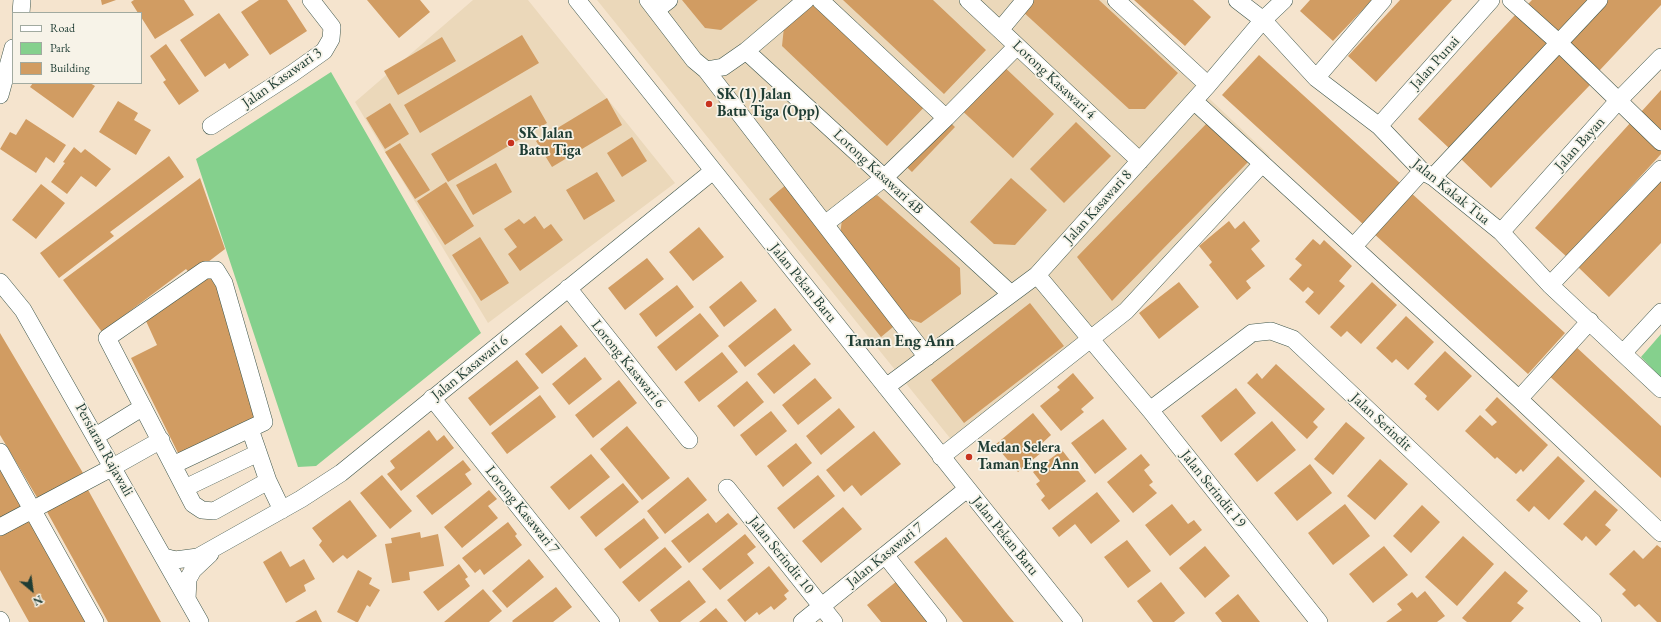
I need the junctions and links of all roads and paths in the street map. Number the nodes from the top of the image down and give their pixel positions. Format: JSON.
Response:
{"nodes":[{"id":1,"x":22,"y":0,"type":"edge"},
{"id":2,"x":311,"y":0,"type":"edge"},
{"id":3,"x":576,"y":0,"type":"edge"},
{"id":4,"x":806,"y":0,"type":"edge"},
{"id":5,"x":820,"y":0,"type":"edge"},
{"id":6,"x":968,"y":0,"type":"edge"},
{"id":7,"x":1025,"y":0,"type":"edge"},
{"id":8,"x":1116,"y":0,"type":"edge"},
{"id":9,"x":1237,"y":0,"type":"edge"},
{"id":10,"x":1284,"y":0,"type":"edge"},
{"id":11,"x":1383,"y":0,"type":"edge"},
{"id":12,"x":1491,"y":0,"type":"edge"},
{"id":13,"x":1511,"y":0,"type":"edge"},
{"id":14,"x":1599,"y":0,"type":"edge"},
{"id":15,"x":658,"y":3,"type":"edge"},
{"id":16,"x":21,"y":12,"type":"edge"},
{"id":17,"x":1263,"y":20,"type":"junction"},
{"id":18,"x":1000,"y":30,"type":"junction"},
{"id":19,"x":1558,"y":42,"type":"junction"},
{"id":20,"x":1017,"y":46,"type":"junction"},
{"id":21,"x":746,"y":51,"type":"junction"},
{"id":22,"x":12,"y":52,"type":"edge"},
{"id":23,"x":1661,"y":58,"type":"edge"},
{"id":24,"x":706,"y":70,"type":"junction"},
{"id":25,"x":1316,"y":78,"type":"junction"},
{"id":26,"x":1208,"y":85,"type":"junction"},
{"id":27,"x":0,"y":95,"type":"edge"},
{"id":28,"x":1194,"y":101,"type":"junction"},
{"id":29,"x":1618,"y":101,"type":"junction"},
{"id":30,"x":946,"y":118,"type":"junction"},
{"id":31,"x":211,"y":126,"type":"dead end"},
{"id":32,"x":1378,"y":126,"type":"junction"},
{"id":33,"x":1661,"y":142,"type":"edge"},
{"id":34,"x":1140,"y":161,"type":"junction"},
{"id":35,"x":1262,"y":164,"type":"junction"},
{"id":36,"x":1661,"y":169,"type":"edge"},
{"id":37,"x":713,"y":171,"type":"junction"},
{"id":38,"x":1427,"y":174,"type":"junction"},
{"id":39,"x":884,"y":178,"type":"junction"},
{"id":40,"x":825,"y":224,"type":"junction"},
{"id":41,"x":1501,"y":232,"type":"junction"},
{"id":42,"x":1353,"y":247,"type":"junction"},
{"id":43,"x":1037,"y":275,"type":"junction"},
{"id":44,"x":0,"y":282,"type":"edge"},
{"id":45,"x":1550,"y":285,"type":"junction"},
{"id":46,"x":568,"y":288,"type":"junction"},
{"id":47,"x":1011,"y":294,"type":"junction"},
{"id":48,"x":1661,"y":312,"type":"edge"},
{"id":49,"x":1590,"y":321,"type":"junction"},
{"id":50,"x":1092,"y":339,"type":"junction"},
{"id":51,"x":1623,"y":352,"type":"junction"},
{"id":52,"x":927,"y":357,"type":"junction"},
{"id":53,"x":886,"y":387,"type":"junction"},
{"id":54,"x":1661,"y":389,"type":"edge"},
{"id":55,"x":432,"y":398,"type":"junction"},
{"id":56,"x":1519,"y":399,"type":"junction"},
{"id":57,"x":143,"y":407,"type":"junction"},
{"id":58,"x":1150,"y":410,"type":"junction"},
{"id":59,"x":250,"y":429,"type":"junction"},
{"id":60,"x":96,"y":436,"type":"junction"},
{"id":61,"x":161,"y":440,"type":"junction"},
{"id":62,"x":689,"y":440,"type":"dead end"},
{"id":63,"x":0,"y":452,"type":"edge"},
{"id":64,"x":258,"y":452,"type":"junction"},
{"id":65,"x":941,"y":457,"type":"junction"},
{"id":66,"x":173,"y":465,"type":"junction"},
{"id":67,"x":113,"y":467,"type":"junction"},
{"id":68,"x":268,"y":481,"type":"junction"},
{"id":69,"x":185,"y":488,"type":"junction"},
{"id":70,"x":727,"y":488,"type":"dead end"},
{"id":71,"x":967,"y":489,"type":"junction"},
{"id":72,"x":32,"y":509,"type":"junction"},
{"id":73,"x":282,"y":510,"type":"junction"},
{"id":74,"x":0,"y":527,"type":"edge"},
{"id":75,"x":1661,"y":533,"type":"edge"},
{"id":76,"x":216,"y":548,"type":"junction"},
{"id":77,"x":885,"y":555,"type":"junction"},
{"id":78,"x":164,"y":557,"type":"junction"},
{"id":79,"x":188,"y":599,"type":"junction"},
{"id":80,"x":822,"y":606,"type":"junction"},
{"id":81,"x":1586,"y":620,"type":"edge"},
{"id":82,"x":95,"y":622,"type":"edge"},
{"id":83,"x":200,"y":622,"type":"edge"},
{"id":84,"x":611,"y":622,"type":"edge"},
{"id":85,"x":802,"y":622,"type":"edge"},
{"id":86,"x":834,"y":622,"type":"edge"},
{"id":87,"x":938,"y":622,"type":"edge"},
{"id":88,"x":1074,"y":622,"type":"edge"},
{"id":89,"x":1319,"y":622,"type":"edge"}],
"edges":[{"from":1,"to":16,"type":"street"},
{"from":2,"to":31,"type":"street","name":"Jalan Kasawari 3"},
{"from":3,"to":37,"type":"street","name":"Jalan Pekan Baru"},
{"from":4,"to":21,"type":"street"},
{"from":5,"to":30,"type":"street"},
{"from":6,"to":18,"type":"street","name":"Lorong Kasawari 4"},
{"from":7,"to":18,"type":"street"},
{"from":8,"to":26,"type":"street"},
{"from":9,"to":17,"type":"street","name":"Jalan Kakak Tua"},
{"from":10,"to":17,"type":"street","name":"Jalan Kasawari 8"},
{"from":11,"to":25,"type":"street"},
{"from":12,"to":32,"type":"street","name":"Jalan Punai"},
{"from":13,"to":19,"type":"street"},
{"from":14,"to":19,"type":"street"},
{"from":15,"to":24,"type":"street"},
{"from":17,"to":25,"type":"street","name":"Jalan Kakak Tua"},
{"from":17,"to":26,"type":"street","name":"Jalan Kasawari 8"},
{"from":18,"to":20,"type":"street","name":"Lorong Kasawari 4"},
{"from":19,"to":29,"type":"street"},
{"from":19,"to":38,"type":"street"},
{"from":20,"to":30,"type":"street"},
{"from":20,"to":34,"type":"street","name":"Lorong Kasawari 4"},
{"from":21,"to":24,"type":"street"},
{"from":21,"to":39,"type":"street","name":"Lorong Kasawari 4B"},
{"from":22,"to":27,"type":"street"},
{"from":23,"to":29,"type":"street","name":"Jalan Bayan"},
{"from":24,"to":40,"type":"street"},
{"from":25,"to":32,"type":"street","name":"Jalan Kakak Tua"},
{"from":26,"to":28,"type":"street","name":"Jalan Kasawari 8"},
{"from":28,"to":34,"type":"street","name":"Jalan Kasawari 8"},
{"from":28,"to":35,"type":"street"},
{"from":29,"to":33,"type":"street"},
{"from":29,"to":41,"type":"street","name":"Jalan Bayan"},
{"from":30,"to":39,"type":"street"},
{"from":32,"to":38,"type":"street","name":"Jalan Kakak Tua"},
{"from":34,"to":43,"type":"street","name":"Jalan Kasawari 8"},
{"from":35,"to":42,"type":"street"},
{"from":35,"to":50,"type":"street"},
{"from":36,"to":45,"type":"street"},
{"from":37,"to":46,"type":"street","name":"Jalan Kasawari 6"},
{"from":37,"to":53,"type":"street","name":"Jalan Pekan Baru"},
{"from":38,"to":41,"type":"street","name":"Jalan Kakak Tua"},
{"from":38,"to":42,"type":"street"},
{"from":39,"to":40,"type":"street"},
{"from":39,"to":47,"type":"street","name":"Lorong Kasawari 4B"},
{"from":40,"to":52,"type":"street"},
{"from":41,"to":45,"type":"street","name":"Jalan Kakak Tua"},
{"from":42,"to":56,"type":"street"},
{"from":43,"to":47,"type":"street","name":"Jalan Kasawari 8"},
{"from":43,"to":50,"type":"street","name":"Jalan Serindit 19"},
{"from":44,"to":60,"type":"street","name":"Persiaran Rajawali"},
{"from":45,"to":49,"type":"street","name":"Jalan Kakak Tua"},
{"from":46,"to":55,"type":"street","name":"Jalan Kasawari 6"},
{"from":46,"to":62,"type":"street","name":"Lorong Kasawari 6"},
{"from":47,"to":52,"type":"street","name":"Jalan Kasawari 8"},
{"from":48,"to":51,"type":"street"},
{"from":49,"to":51,"type":"street","name":"Jalan Kakak Tua"},
{"from":49,"to":56,"type":"street"},
{"from":50,"to":58,"type":"street","name":"Jalan Serindit 19"},
{"from":50,"to":65,"type":"street"},
{"from":51,"to":54,"type":"street","name":"Jalan Kakak Tua"},
{"from":52,"to":53,"type":"street","name":"Jalan Kasawari 8"},
{"from":53,"to":65,"type":"street","name":"Jalan Pekan Baru"},
{"from":55,"to":73,"type":"street","name":"Jalan Kasawari 6"},
{"from":55,"to":84,"type":"street","name":"Lorong Kasawari 7"},
{"from":56,"to":75,"type":"street"},
{"from":57,"to":59,"type":"street"},
{"from":57,"to":60,"type":"street"},
{"from":57,"to":61,"type":"street"},
{"from":58,"to":81,"type":"street","name":"Jalan Serindit"},
{"from":58,"to":89,"type":"street","name":"Jalan Serindit 19"},
{"from":59,"to":64,"type":"street"},
{"from":59,"to":66,"type":"street"},
{"from":60,"to":67,"type":"street","name":"Persiaran Rajawali"},
{"from":61,"to":66,"type":"street"},
{"from":61,"to":67,"type":"street"},
{"from":63,"to":72,"type":"street"},
{"from":64,"to":68,"type":"street"},
{"from":64,"to":69,"type":"street"},
{"from":65,"to":71,"type":"street","name":"Jalan Pekan Baru"},
{"from":66,"to":69,"type":"street"},
{"from":67,"to":72,"type":"street"},
{"from":67,"to":78,"type":"street","name":"Persiaran Rajawali"},
{"from":68,"to":69,"type":"street"},
{"from":68,"to":73,"type":"street"},
{"from":70,"to":80,"type":"street","name":"Jalan Serindit 10"},
{"from":71,"to":77,"type":"street","name":"Jalan Kasawari 7"},
{"from":71,"to":88,"type":"street","name":"Jalan Pekan Baru"},
{"from":72,"to":74,"type":"street"},
{"from":72,"to":82,"type":"street"},
{"from":73,"to":76,"type":"street","name":"Jalan Kasawari 6"},
{"from":76,"to":78,"type":"street"},
{"from":76,"to":79,"type":"street"},
{"from":77,"to":80,"type":"street","name":"Jalan Kasawari 7"},
{"from":77,"to":87,"type":"street"},
{"from":78,"to":79,"type":"street","name":"Persiaran Rajawali"},
{"from":79,"to":83,"type":"street","name":"Persiaran Rajawali"},
{"from":80,"to":85,"type":"street","name":"Jalan Kasawari 7"},
{"from":80,"to":86,"type":"street","name":"Jalan Serindit 10"}]}
